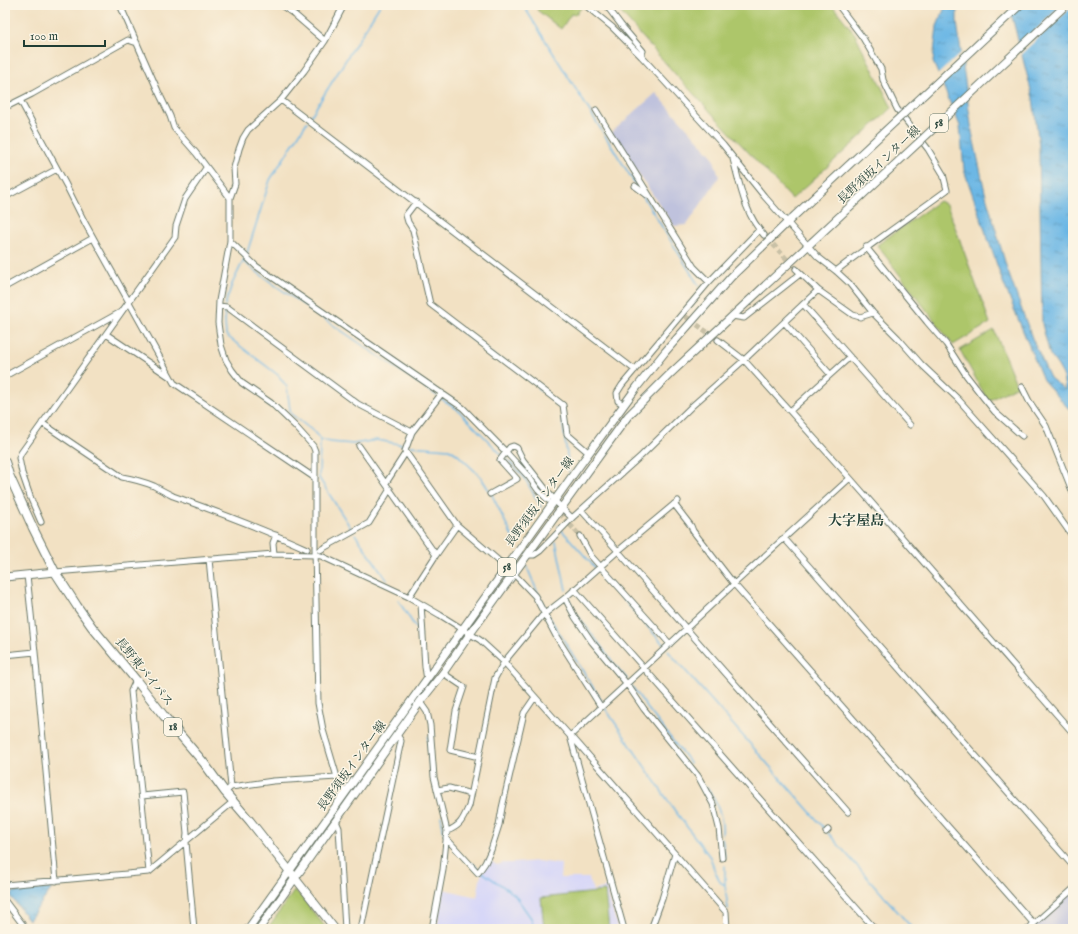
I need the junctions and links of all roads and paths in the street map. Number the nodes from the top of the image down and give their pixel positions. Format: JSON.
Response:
{"nodes":[{"id":1,"x":120,"y":5,"type":"edge"},
{"id":2,"x":281,"y":5,"type":"edge"},
{"id":3,"x":344,"y":5,"type":"edge"},
{"id":4,"x":585,"y":5,"type":"edge"},
{"id":5,"x":606,"y":5,"type":"edge"},
{"id":6,"x":838,"y":5,"type":"edge"},
{"id":7,"x":1020,"y":5,"type":"edge"},
{"id":8,"x":1066,"y":5,"type":"edge"},
{"id":9,"x":325,"y":41,"type":"junction"},
{"id":10,"x":137,"y":43,"type":"junction"},
{"id":11,"x":641,"y":56,"type":"junction"},
{"id":12,"x":20,"y":100,"type":"junction"},
{"id":13,"x":281,"y":100,"type":"junction"},
{"id":14,"x":5,"y":106,"type":"edge"},
{"id":15,"x":596,"y":110,"type":"dead end"},
{"id":16,"x":732,"y":157,"type":"junction"},
{"id":17,"x":206,"y":168,"type":"junction"},
{"id":18,"x":57,"y":169,"type":"junction"},
{"id":19,"x":635,"y":186,"type":"dead end"},
{"id":20,"x":650,"y":196,"type":"junction"},
{"id":21,"x":5,"y":197,"type":"edge"},
{"id":22,"x":230,"y":198,"type":"junction"},
{"id":23,"x":416,"y":202,"type":"junction"},
{"id":24,"x":789,"y":220,"type":"junction"},
{"id":25,"x":759,"y":230,"type":"junction"},
{"id":26,"x":764,"y":235,"type":"tunnel mouth"},
{"id":27,"x":93,"y":238,"type":"junction"},
{"id":28,"x":230,"y":241,"type":"junction"},
{"id":29,"x":810,"y":244,"type":"junction"},
{"id":30,"x":866,"y":247,"type":"junction"},
{"id":31,"x":796,"y":269,"type":"tunnel mouth"},
{"id":32,"x":836,"y":271,"type":"junction"},
{"id":33,"x":800,"y":274,"type":"junction"},
{"id":34,"x":709,"y":282,"type":"junction"},
{"id":35,"x":5,"y":287,"type":"edge"},
{"id":36,"x":818,"y":290,"type":"junction"},
{"id":37,"x":129,"y":302,"type":"junction"},
{"id":38,"x":803,"y":304,"type":"junction"},
{"id":39,"x":222,"y":306,"type":"junction"},
{"id":40,"x":122,"y":312,"type":"junction"},
{"id":41,"x":873,"y":313,"type":"junction"},
{"id":42,"x":732,"y":316,"type":"junction"},
{"id":43,"x":784,"y":322,"type":"junction"},
{"id":44,"x":106,"y":334,"type":"junction"},
{"id":45,"x":718,"y":340,"type":"tunnel mouth"},
{"id":46,"x":850,"y":357,"type":"junction"},
{"id":47,"x":744,"y":360,"type":"junction"},
{"id":48,"x":635,"y":370,"type":"junction"},
{"id":49,"x":830,"y":374,"type":"junction"},
{"id":50,"x":5,"y":376,"type":"edge"},
{"id":51,"x":172,"y":378,"type":"junction"},
{"id":52,"x":1022,"y":387,"type":"dead end"},
{"id":53,"x":439,"y":396,"type":"junction"},
{"id":54,"x":624,"y":405,"type":"junction"},
{"id":55,"x":790,"y":411,"type":"junction"},
{"id":56,"x":42,"y":423,"type":"junction"},
{"id":57,"x":910,"y":425,"type":"dead end"},
{"id":58,"x":412,"y":432,"type":"junction"},
{"id":59,"x":1022,"y":436,"type":"dead end"},
{"id":60,"x":359,"y":446,"type":"dead end"},
{"id":61,"x":406,"y":452,"type":"junction"},
{"id":62,"x":589,"y":453,"type":"junction"},
{"id":63,"x":504,"y":455,"type":"junction"},
{"id":64,"x":5,"y":462,"type":"edge"},
{"id":65,"x":315,"y":478,"type":"junction"},
{"id":66,"x":850,"y":478,"type":"junction"},
{"id":67,"x":386,"y":483,"type":"junction"},
{"id":68,"x":390,"y":489,"type":"junction"},
{"id":69,"x":1073,"y":493,"type":"edge"},
{"id":70,"x":491,"y":494,"type":"dead end"},
{"id":71,"x":551,"y":500,"type":"junction"},
{"id":72,"x":562,"y":508,"type":"junction"},
{"id":73,"x":581,"y":510,"type":"junction"},
{"id":74,"x":572,"y":518,"type":"junction"},
{"id":75,"x":41,"y":522,"type":"dead end"},
{"id":76,"x":457,"y":524,"type":"junction"},
{"id":77,"x":276,"y":535,"type":"junction"},
{"id":78,"x":580,"y":536,"type":"tunnel mouth"},
{"id":79,"x":1073,"y":537,"type":"edge"},
{"id":80,"x":784,"y":538,"type":"junction"},
{"id":81,"x":307,"y":549,"type":"dead end"},
{"id":82,"x":320,"y":550,"type":"dead end"},
{"id":83,"x":618,"y":551,"type":"junction"},
{"id":84,"x":274,"y":554,"type":"junction"},
{"id":85,"x":315,"y":555,"type":"junction"},
{"id":86,"x":436,"y":555,"type":"junction"},
{"id":87,"x":528,"y":555,"type":"junction"},
{"id":88,"x":209,"y":559,"type":"junction"},
{"id":89,"x":600,"y":567,"type":"junction"},
{"id":90,"x":507,"y":568,"type":"junction"},
{"id":91,"x":55,"y":572,"type":"junction"},
{"id":92,"x":514,"y":574,"type":"junction"},
{"id":93,"x":27,"y":575,"type":"junction"},
{"id":94,"x":5,"y":577,"type":"edge"},
{"id":95,"x":734,"y":584,"type":"junction"},
{"id":96,"x":574,"y":589,"type":"junction"},
{"id":97,"x":409,"y":597,"type":"junction"},
{"id":98,"x":565,"y":598,"type":"junction"},
{"id":99,"x":421,"y":604,"type":"junction"},
{"id":100,"x":545,"y":614,"type":"junction"},
{"id":101,"x":463,"y":629,"type":"junction"},
{"id":102,"x":687,"y":629,"type":"junction"},
{"id":103,"x":470,"y":634,"type":"junction"},
{"id":104,"x":670,"y":644,"type":"junction"},
{"id":105,"x":35,"y":652,"type":"junction"},
{"id":106,"x":5,"y":655,"type":"edge"},
{"id":107,"x":504,"y":662,"type":"junction"},
{"id":108,"x":644,"y":668,"type":"junction"},
{"id":109,"x":443,"y":673,"type":"junction"},
{"id":110,"x":136,"y":680,"type":"junction"},
{"id":111,"x":427,"y":680,"type":"junction"},
{"id":112,"x":627,"y":684,"type":"junction"},
{"id":113,"x":535,"y":697,"type":"junction"},
{"id":114,"x":420,"y":702,"type":"junction"},
{"id":115,"x":601,"y":707,"type":"junction"},
{"id":116,"x":1073,"y":733,"type":"edge"},
{"id":117,"x":397,"y":735,"type":"junction"},
{"id":118,"x":570,"y":736,"type":"junction"},
{"id":119,"x":479,"y":757,"type":"junction"},
{"id":120,"x":337,"y":777,"type":"junction"},
{"id":121,"x":228,"y":789,"type":"junction"},
{"id":122,"x":438,"y":790,"type":"junction"},
{"id":123,"x":346,"y":792,"type":"junction"},
{"id":124,"x":471,"y":794,"type":"junction"},
{"id":125,"x":142,"y":796,"type":"junction"},
{"id":126,"x":234,"y":801,"type":"junction"},
{"id":127,"x":848,"y":812,"type":"dead end"},
{"id":128,"x":336,"y":821,"type":"junction"},
{"id":129,"x":447,"y":831,"type":"junction"},
{"id":130,"x":446,"y":838,"type":"junction"},
{"id":131,"x":186,"y":842,"type":"junction"},
{"id":132,"x":675,"y":854,"type":"junction"},
{"id":133,"x":722,"y":858,"type":"dead end"},
{"id":134,"x":1073,"y":866,"type":"edge"},
{"id":135,"x":289,"y":871,"type":"junction"},
{"id":136,"x":149,"y":872,"type":"junction"},
{"id":137,"x":295,"y":878,"type":"junction"},
{"id":138,"x":56,"y":881,"type":"junction"},
{"id":139,"x":5,"y":885,"type":"edge"},
{"id":140,"x":1073,"y":889,"type":"edge"},
{"id":141,"x":5,"y":901,"type":"edge"},
{"id":142,"x":1034,"y":924,"type":"junction"},
{"id":143,"x":26,"y":929,"type":"edge"},
{"id":144,"x":194,"y":929,"type":"edge"},
{"id":145,"x":248,"y":929,"type":"edge"},
{"id":146,"x":259,"y":929,"type":"edge"},
{"id":147,"x":335,"y":929,"type":"edge"},
{"id":148,"x":345,"y":929,"type":"edge"},
{"id":149,"x":361,"y":929,"type":"edge"},
{"id":150,"x":432,"y":929,"type":"edge"},
{"id":151,"x":624,"y":929,"type":"edge"},
{"id":152,"x":651,"y":929,"type":"edge"},
{"id":153,"x":727,"y":929,"type":"edge"},
{"id":154,"x":875,"y":929,"type":"edge"},
{"id":155,"x":1028,"y":929,"type":"edge"}],
"edges":[{"from":1,"to":10,"type":"street"},
{"from":2,"to":9,"type":"street"},
{"from":3,"to":9,"type":"street"},
{"from":4,"to":11,"type":"street"},
{"from":5,"to":11,"type":"street"},
{"from":6,"to":30,"type":"street"},
{"from":7,"to":24,"type":"main road","name":"長野須坂インター線","number":"58","bridge":true},
{"from":8,"to":29,"type":"main road","name":"長野須坂インター線","number":"58","bridge":true},
{"from":9,"to":13,"type":"street"},
{"from":10,"to":12,"type":"street"},
{"from":10,"to":17,"type":"street"},
{"from":11,"to":16,"type":"street"},
{"from":12,"to":14,"type":"street"},
{"from":12,"to":18,"type":"street"},
{"from":13,"to":22,"type":"street"},
{"from":13,"to":23,"type":"street"},
{"from":15,"to":20,"type":"street"},
{"from":16,"to":24,"type":"street"},
{"from":16,"to":25,"type":"street"},
{"from":17,"to":22,"type":"street"},
{"from":17,"to":37,"type":"street"},
{"from":18,"to":21,"type":"street"},
{"from":18,"to":27,"type":"street"},
{"from":19,"to":20,"type":"street"},
{"from":20,"to":34,"type":"street"},
{"from":22,"to":28,"type":"street"},
{"from":23,"to":48,"type":"street"},
{"from":23,"to":62,"type":"street"},
{"from":24,"to":29,"type":"street"},
{"from":24,"to":54,"type":"main road","name":"長野須坂インター線","number":"58"},
{"from":25,"to":26,"type":"street"},
{"from":25,"to":34,"type":"street"},
{"from":27,"to":35,"type":"street"},
{"from":27,"to":37,"type":"street"},
{"from":28,"to":39,"type":"street"},
{"from":28,"to":53,"type":"street"},
{"from":29,"to":32,"type":"street"},
{"from":29,"to":42,"type":"main road","name":"長野須坂インター線","number":"58"},
{"from":30,"to":32,"type":"street"},
{"from":30,"to":59,"type":"street"},
{"from":31,"to":33,"type":"street"},
{"from":32,"to":41,"type":"street"},
{"from":33,"to":36,"type":"street"},
{"from":33,"to":42,"type":"street"},
{"from":34,"to":48,"type":"street"},
{"from":36,"to":38,"type":"street"},
{"from":36,"to":41,"type":"street"},
{"from":37,"to":40,"type":"street"},
{"from":37,"to":51,"type":"street"},
{"from":38,"to":43,"type":"street"},
{"from":38,"to":46,"type":"street"},
{"from":39,"to":58,"type":"street"},
{"from":39,"to":65,"type":"street"},
{"from":40,"to":44,"type":"street"},
{"from":40,"to":50,"type":"street"},
{"from":41,"to":79,"type":"street"},
{"from":42,"to":72,"type":"main road","name":"長野須坂インター線","number":"58"},
{"from":43,"to":47,"type":"street"},
{"from":43,"to":49,"type":"street"},
{"from":44,"to":51,"type":"street"},
{"from":44,"to":56,"type":"street"},
{"from":45,"to":47,"type":"street"},
{"from":46,"to":49,"type":"street"},
{"from":46,"to":57,"type":"street"},
{"from":47,"to":55,"type":"street"},
{"from":47,"to":73,"type":"street"},
{"from":48,"to":54,"type":"street"},
{"from":49,"to":55,"type":"street"},
{"from":51,"to":65,"type":"street"},
{"from":52,"to":69,"type":"street"},
{"from":53,"to":58,"type":"street"},
{"from":53,"to":63,"type":"street"},
{"from":54,"to":62,"type":"main road","name":"長野須坂インター線","number":"58"},
{"from":55,"to":66,"type":"street"},
{"from":56,"to":75,"type":"street"},
{"from":56,"to":77,"type":"street"},
{"from":58,"to":61,"type":"street"},
{"from":60,"to":67,"type":"street"},
{"from":61,"to":67,"type":"street"},
{"from":61,"to":76,"type":"street"},
{"from":62,"to":71,"type":"main road","name":"長野須坂インター線","number":"58"},
{"from":63,"to":70,"type":"street"},
{"from":63,"to":71,"type":"street"},
{"from":63,"to":71,"type":"street"},
{"from":64,"to":91,"type":"highway","name":"長野東バイパス","number":"18"},
{"from":65,"to":85,"type":"street"},
{"from":66,"to":80,"type":"street"},
{"from":66,"to":116,"type":"street"},
{"from":67,"to":68,"type":"street"},
{"from":68,"to":82,"type":"street"},
{"from":68,"to":86,"type":"street"},
{"from":71,"to":72,"type":"street"},
{"from":71,"to":90,"type":"main road","name":"長野須坂インター線","number":"58"},
{"from":72,"to":74,"type":"street"},
{"from":72,"to":87,"type":"main road","name":"長野須坂インター線","number":"58"},
{"from":73,"to":74,"type":"street"},
{"from":73,"to":83,"type":"street"},
{"from":74,"to":87,"type":"street"},
{"from":76,"to":86,"type":"street"},
{"from":76,"to":90,"type":"street"},
{"from":77,"to":81,"type":"street"},
{"from":77,"to":84,"type":"street"},
{"from":78,"to":89,"type":"street"},
{"from":80,"to":95,"type":"street"},
{"from":80,"to":134,"type":"street"},
{"from":83,"to":89,"type":"street"},
{"from":83,"to":95,"type":"street"},
{"from":83,"to":102,"type":"street"},
{"from":84,"to":85,"type":"street"},
{"from":84,"to":88,"type":"street"},
{"from":85,"to":97,"type":"street"},
{"from":85,"to":120,"type":"street"},
{"from":86,"to":97,"type":"street"},
{"from":87,"to":92,"type":"main road","name":"長野須坂インター線","number":"58"},
{"from":88,"to":91,"type":"street"},
{"from":88,"to":121,"type":"street"},
{"from":89,"to":96,"type":"street"},
{"from":89,"to":104,"type":"street"},
{"from":90,"to":101,"type":"main road","name":"長野須坂インター線","number":"58"},
{"from":91,"to":93,"type":"main road"},
{"from":91,"to":110,"type":"highway","name":"長野東バイパス","number":"18"},
{"from":92,"to":100,"type":"street"},
{"from":92,"to":103,"type":"main road","name":"長野須坂インター線","number":"58"},
{"from":93,"to":94,"type":"main road"},
{"from":93,"to":105,"type":"street"},
{"from":95,"to":102,"type":"street"},
{"from":95,"to":142,"type":"street"},
{"from":96,"to":98,"type":"street"},
{"from":96,"to":108,"type":"street"},
{"from":97,"to":99,"type":"street"},
{"from":98,"to":100,"type":"street"},
{"from":98,"to":112,"type":"street"},
{"from":99,"to":101,"type":"street"},
{"from":99,"to":111,"type":"street"},
{"from":100,"to":107,"type":"street"},
{"from":100,"to":115,"type":"street"},
{"from":101,"to":103,"type":"street"},
{"from":101,"to":111,"type":"main road","name":"長野須坂インター線","number":"58"},
{"from":102,"to":104,"type":"street"},
{"from":102,"to":127,"type":"street"},
{"from":103,"to":107,"type":"street"},
{"from":103,"to":109,"type":"main road","name":"長野須坂インター線","number":"58"},
{"from":104,"to":108,"type":"street"},
{"from":105,"to":106,"type":"street"},
{"from":105,"to":138,"type":"street"},
{"from":107,"to":113,"type":"street"},
{"from":107,"to":119,"type":"street"},
{"from":108,"to":112,"type":"street"},
{"from":108,"to":154,"type":"street"},
{"from":109,"to":114,"type":"main road","name":"長野須坂インター線","number":"58"},
{"from":109,"to":119,"type":"street"},
{"from":110,"to":121,"type":"highway","name":"長野東バイパス","number":"18"},
{"from":110,"to":125,"type":"street"},
{"from":111,"to":123,"type":"main road","name":"長野須坂インター線","number":"58"},
{"from":112,"to":115,"type":"street"},
{"from":112,"to":133,"type":"street"},
{"from":113,"to":118,"type":"street"},
{"from":113,"to":130,"type":"street"},
{"from":114,"to":117,"type":"main road","name":"長野須坂インター線","number":"58"},
{"from":114,"to":122,"type":"street"},
{"from":115,"to":118,"type":"street"},
{"from":117,"to":128,"type":"main road","name":"長野須坂インター線","number":"58"},
{"from":117,"to":149,"type":"street"},
{"from":118,"to":132,"type":"street"},
{"from":118,"to":151,"type":"street"},
{"from":119,"to":124,"type":"street"},
{"from":120,"to":121,"type":"street"},
{"from":120,"to":123,"type":"street"},
{"from":121,"to":126,"type":"highway","name":"長野東バイパス","number":"18"},
{"from":122,"to":124,"type":"street"},
{"from":122,"to":129,"type":"street"},
{"from":123,"to":135,"type":"main road","name":"長野須坂インター線","number":"58"},
{"from":124,"to":129,"type":"street"},
{"from":125,"to":131,"type":"street"},
{"from":125,"to":136,"type":"street"},
{"from":126,"to":131,"type":"street"},
{"from":126,"to":135,"type":"highway","name":"長野東バイパス","number":"18"},
{"from":128,"to":137,"type":"main road","name":"長野須坂インター線","number":"58"},
{"from":128,"to":148,"type":"street"},
{"from":129,"to":130,"type":"street"},
{"from":130,"to":150,"type":"street"},
{"from":131,"to":136,"type":"street"},
{"from":131,"to":144,"type":"street"},
{"from":132,"to":152,"type":"street"},
{"from":132,"to":153,"type":"street"},
{"from":135,"to":137,"type":"highway","name":"長野東バイパス","number":"18"},
{"from":135,"to":145,"type":"main road","name":"長野須坂インター線","number":"58"},
{"from":136,"to":138,"type":"street"},
{"from":137,"to":146,"type":"main road","name":"長野須坂インター線","number":"58"},
{"from":137,"to":147,"type":"main road"},
{"from":138,"to":139,"type":"street"},
{"from":140,"to":142,"type":"street"},
{"from":141,"to":143,"type":"street"},
{"from":142,"to":155,"type":"street"}]}
